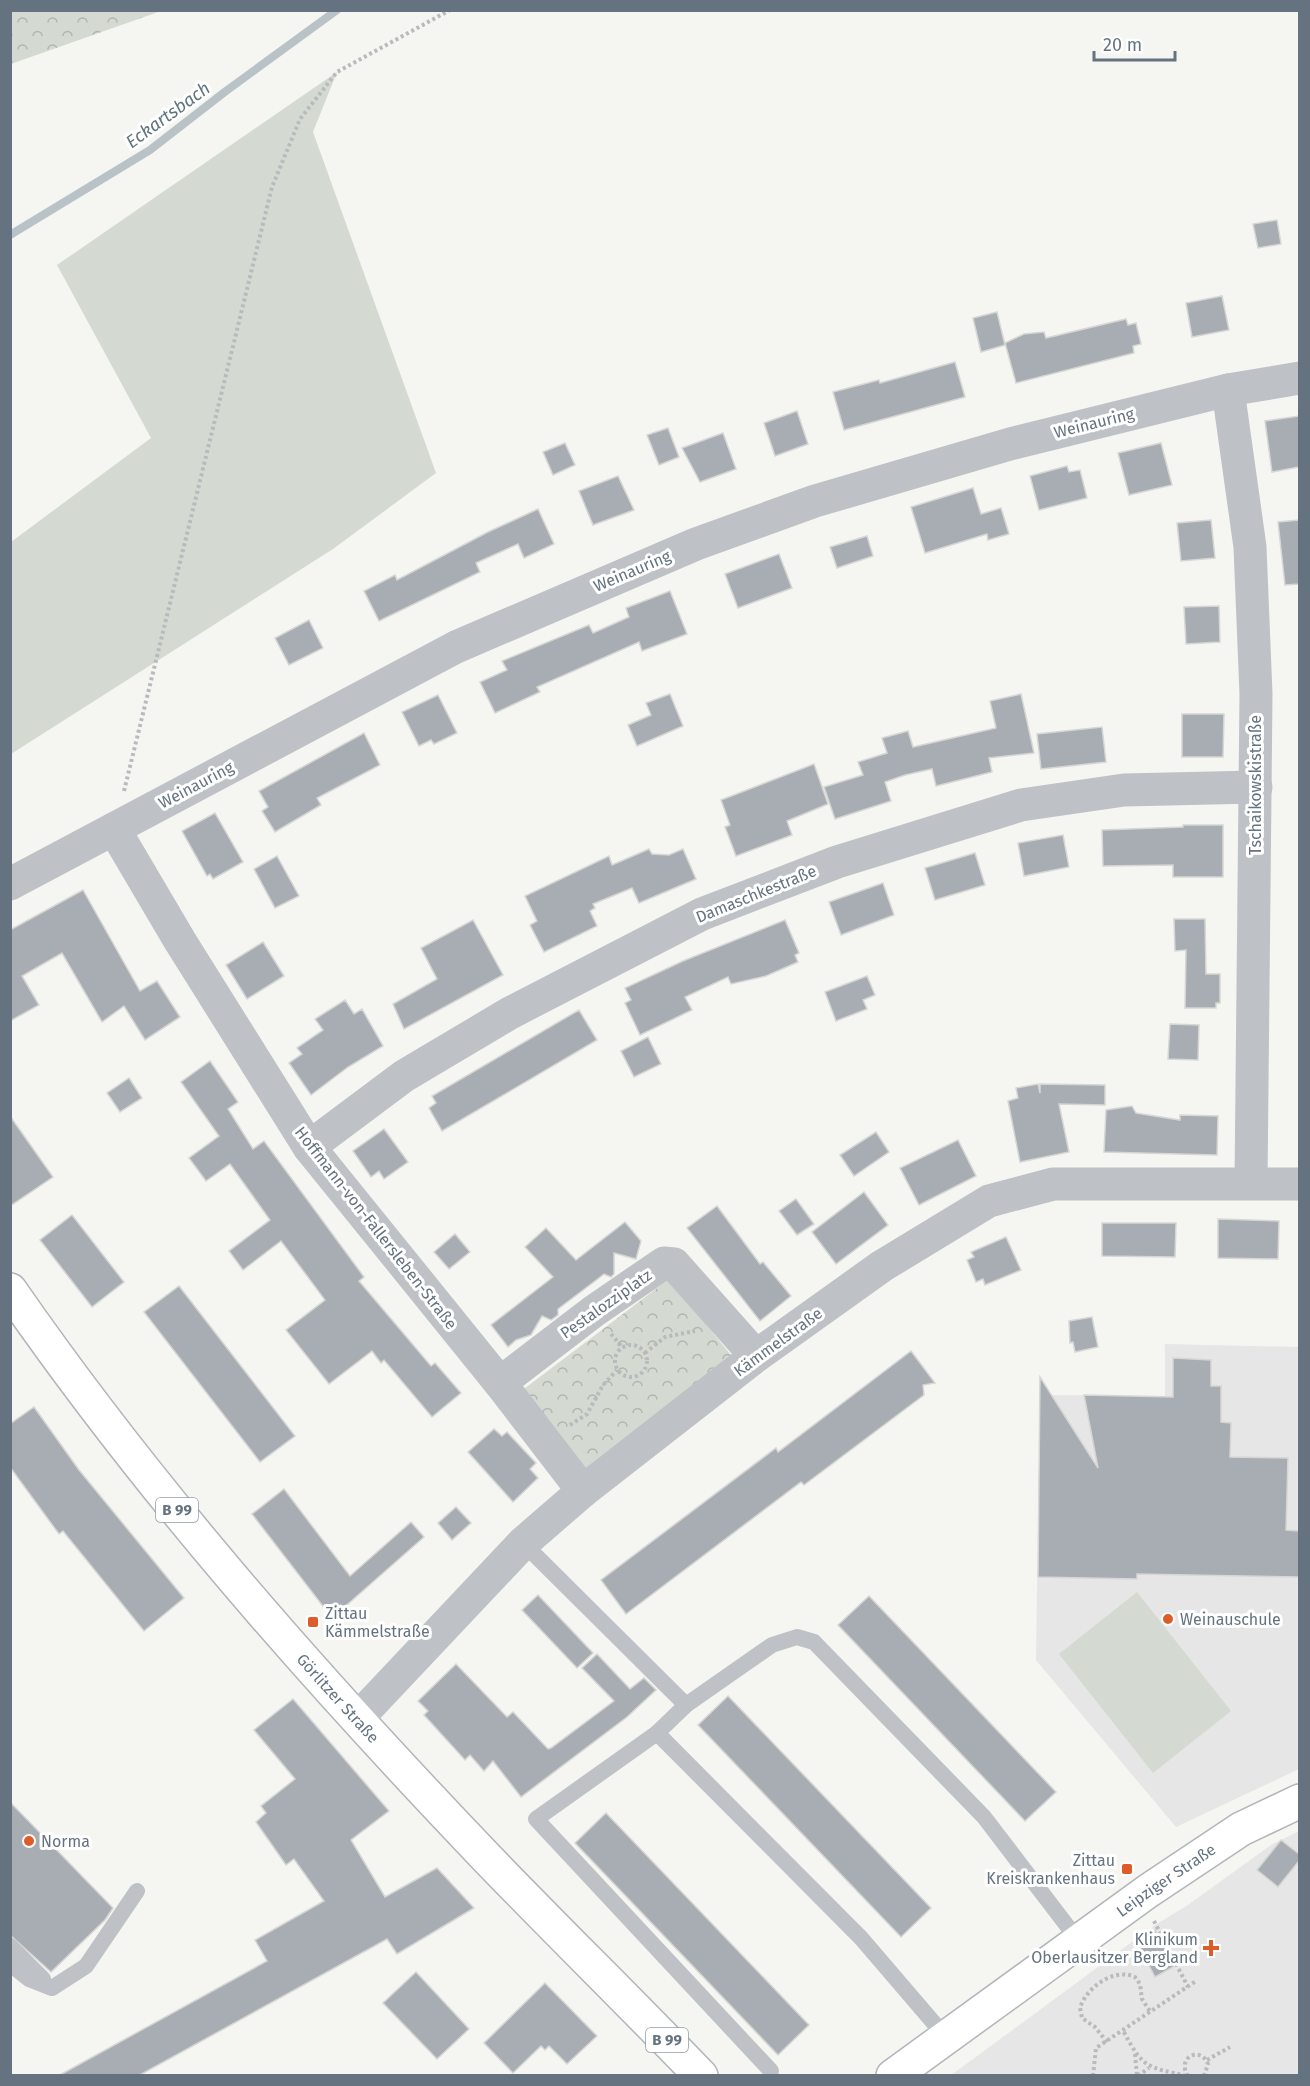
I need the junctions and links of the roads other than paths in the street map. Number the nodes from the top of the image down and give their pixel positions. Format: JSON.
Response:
{"nodes":[{"id":1,"x":1299,"y":378,"type":"edge"},
{"id":2,"x":1228,"y":390,"type":"junction"},
{"id":3,"x":1256,"y":788,"type":"junction"},
{"id":4,"x":114,"y":829,"type":"junction"},
{"id":5,"x":10,"y":884,"type":"edge"},
{"id":6,"x":309,"y":1147,"type":"junction"},
{"id":7,"x":1251,"y":1183,"type":"junction"},
{"id":8,"x":1299,"y":1184,"type":"edge"},
{"id":9,"x":10,"y":1290,"type":"edge"},
{"id":10,"x":756,"y":1356,"type":"junction"},
{"id":11,"x":500,"y":1383,"type":"junction"},
{"id":12,"x":583,"y":1491,"type":"junction"},
{"id":13,"x":523,"y":1544,"type":"junction"},
{"id":14,"x":686,"y":1705,"type":"junction"},
{"id":15,"x":357,"y":1719,"type":"junction"},
{"id":16,"x":657,"y":1733,"type":"junction"},
{"id":17,"x":1299,"y":1801,"type":"edge"},
{"id":18,"x":137,"y":1891,"type":"dead end"},
{"id":19,"x":1078,"y":1940,"type":"junction"},
{"id":20,"x":10,"y":1946,"type":"edge"},
{"id":21,"x":10,"y":1964,"type":"edge"},
{"id":22,"x":52,"y":1988,"type":"junction"},
{"id":23,"x":945,"y":2036,"type":"junction"},
{"id":24,"x":771,"y":2072,"type":"dead end"},
{"id":25,"x":701,"y":2076,"type":"edge"},
{"id":26,"x":893,"y":2076,"type":"edge"}],
"edges":[{"from":1,"to":2,"type":"street","name":"Weinauring"},
{"from":2,"to":3,"type":"street","name":"Tschaikowskistraße"},
{"from":2,"to":4,"type":"street","name":"Weinauring"},
{"from":3,"to":6,"type":"street","name":"Damaschkestraße"},
{"from":3,"to":7,"type":"street","name":"Tschaikowskistraße"},
{"from":4,"to":5,"type":"street","name":"Weinauring"},
{"from":4,"to":6,"type":"street","name":"Hoffmann-von-Fallersleben-Straße"},
{"from":6,"to":11,"type":"street","name":"Hoffmann-von-Fallersleben-Straße"},
{"from":7,"to":8,"type":"street","name":"Kämmelstraße"},
{"from":7,"to":10,"type":"street","name":"Kämmelstraße"},
{"from":9,"to":15,"type":"main road","name":"Görlitzer Straße","number":"B 99"},
{"from":10,"to":11,"type":"street","name":"Pestalozziplatz"},
{"from":10,"to":12,"type":"street","name":"Kämmelstraße"},
{"from":11,"to":12,"type":"street","name":"Hoffmann-von-Fallersleben-Straße"},
{"from":12,"to":13,"type":"street","name":"Kämmelstraße"},
{"from":13,"to":14,"type":"lane"},
{"from":13,"to":15,"type":"street","name":"Kämmelstraße"},
{"from":14,"to":16,"type":"lane"},
{"from":14,"to":19,"type":"lane"},
{"from":15,"to":25,"type":"main road","name":"Görlitzer Straße","number":"B 99"},
{"from":16,"to":23,"type":"lane"},
{"from":16,"to":24,"type":"lane"},
{"from":17,"to":19,"type":"main road","name":"Leipziger Straße"},
{"from":18,"to":22,"type":"lane"},
{"from":19,"to":23,"type":"main road","name":"Leipziger Straße"},
{"from":20,"to":22,"type":"lane"},
{"from":21,"to":22,"type":"lane"},
{"from":23,"to":26,"type":"main road","name":"Leipziger Straße"}]}
